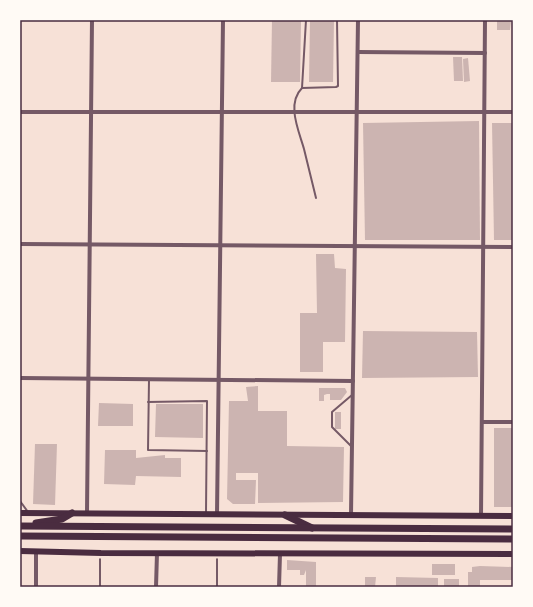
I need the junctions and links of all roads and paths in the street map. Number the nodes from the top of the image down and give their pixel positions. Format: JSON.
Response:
{"nodes":[{"id":1,"x":92,"y":20,"type":"edge"},
{"id":2,"x":223,"y":20,"type":"edge"},
{"id":3,"x":306,"y":20,"type":"edge"},
{"id":4,"x":337,"y":20,"type":"edge"},
{"id":5,"x":358,"y":20,"type":"edge"},
{"id":6,"x":485,"y":20,"type":"edge"},
{"id":7,"x":358,"y":52,"type":"junction"},
{"id":8,"x":485,"y":53,"type":"junction"},
{"id":9,"x":302,"y":88,"type":"junction"},
{"id":10,"x":20,"y":112,"type":"edge"},
{"id":11,"x":92,"y":112,"type":"junction"},
{"id":12,"x":222,"y":112,"type":"junction"},
{"id":13,"x":295,"y":112,"type":"junction"},
{"id":14,"x":357,"y":112,"type":"junction"},
{"id":15,"x":485,"y":112,"type":"junction"},
{"id":16,"x":513,"y":112,"type":"edge"},
{"id":17,"x":316,"y":198,"type":"dead end"},
{"id":18,"x":20,"y":244,"type":"edge"},
{"id":19,"x":90,"y":245,"type":"junction"},
{"id":20,"x":220,"y":246,"type":"junction"},
{"id":21,"x":355,"y":246,"type":"junction"},
{"id":22,"x":484,"y":247,"type":"junction"},
{"id":23,"x":513,"y":247,"type":"edge"},
{"id":24,"x":20,"y":378,"type":"edge"},
{"id":25,"x":88,"y":378,"type":"junction"},
{"id":26,"x":149,"y":379,"type":"junction"},
{"id":27,"x":218,"y":380,"type":"junction"},
{"id":28,"x":353,"y":381,"type":"junction"},
{"id":29,"x":353,"y":394,"type":"junction"},
{"id":30,"x":148,"y":402,"type":"junction"},
{"id":31,"x":482,"y":422,"type":"junction"},
{"id":32,"x":513,"y":422,"type":"edge"},
{"id":33,"x":352,"y":448,"type":"junction"},
{"id":34,"x":207,"y":451,"type":"junction"},
{"id":35,"x":20,"y":501,"type":"edge"},
{"id":36,"x":20,"y":513,"type":"edge"},
{"id":37,"x":28,"y":513,"type":"junction"},
{"id":38,"x":72,"y":513,"type":"junction"},
{"id":39,"x":87,"y":513,"type":"junction"},
{"id":40,"x":206,"y":514,"type":"junction"},
{"id":41,"x":216,"y":514,"type":"junction"},
{"id":42,"x":285,"y":515,"type":"junction"},
{"id":43,"x":352,"y":515,"type":"junction"},
{"id":44,"x":481,"y":516,"type":"junction"},
{"id":45,"x":513,"y":516,"type":"edge"},
{"id":46,"x":20,"y":525,"type":"edge"},
{"id":47,"x":314,"y":528,"type":"junction"},
{"id":48,"x":513,"y":529,"type":"edge"},
{"id":49,"x":20,"y":536,"type":"edge"},
{"id":50,"x":513,"y":539,"type":"edge"},
{"id":51,"x":20,"y":551,"type":"edge"},
{"id":52,"x":36,"y":551,"type":"junction"},
{"id":53,"x":101,"y":553,"type":"junction"},
{"id":54,"x":157,"y":553,"type":"junction"},
{"id":55,"x":217,"y":553,"type":"junction"},
{"id":56,"x":280,"y":554,"type":"junction"},
{"id":57,"x":513,"y":554,"type":"edge"},
{"id":58,"x":36,"y":587,"type":"edge"},
{"id":59,"x":100,"y":587,"type":"edge"},
{"id":60,"x":156,"y":587,"type":"edge"},
{"id":61,"x":217,"y":587,"type":"edge"},
{"id":62,"x":279,"y":587,"type":"edge"}],
"edges":[{"from":1,"to":11,"type":"street"},
{"from":2,"to":12,"type":"street"},
{"from":3,"to":9,"type":"lane"},
{"from":4,"to":9,"type":"lane"},
{"from":5,"to":7,"type":"street"},
{"from":6,"to":8,"type":"street"},
{"from":7,"to":8,"type":"street"},
{"from":7,"to":14,"type":"street"},
{"from":8,"to":15,"type":"street"},
{"from":9,"to":13,"type":"lane"},
{"from":10,"to":11,"type":"street"},
{"from":11,"to":12,"type":"street"},
{"from":11,"to":19,"type":"street"},
{"from":12,"to":13,"type":"street"},
{"from":12,"to":20,"type":"street"},
{"from":13,"to":14,"type":"street"},
{"from":13,"to":17,"type":"lane"},
{"from":14,"to":15,"type":"street"},
{"from":14,"to":21,"type":"street"},
{"from":15,"to":16,"type":"street"},
{"from":15,"to":22,"type":"street"},
{"from":18,"to":19,"type":"street"},
{"from":19,"to":20,"type":"street"},
{"from":19,"to":25,"type":"street"},
{"from":20,"to":21,"type":"street"},
{"from":20,"to":27,"type":"street"},
{"from":21,"to":22,"type":"street"},
{"from":21,"to":28,"type":"street"},
{"from":22,"to":23,"type":"street"},
{"from":22,"to":31,"type":"street"},
{"from":24,"to":25,"type":"street"},
{"from":25,"to":26,"type":"street"},
{"from":25,"to":39,"type":"street"},
{"from":26,"to":27,"type":"street"},
{"from":26,"to":30,"type":"lane"},
{"from":27,"to":28,"type":"street"},
{"from":27,"to":41,"type":"street"},
{"from":28,"to":29,"type":"street"},
{"from":29,"to":33,"type":"street"},
{"from":29,"to":33,"type":"lane"},
{"from":30,"to":34,"type":"lane"},
{"from":30,"to":34,"type":"lane"},
{"from":31,"to":32,"type":"street"},
{"from":31,"to":44,"type":"street"},
{"from":33,"to":43,"type":"street"},
{"from":34,"to":40,"type":"lane"},
{"from":35,"to":37,"type":"lane"},
{"from":36,"to":37,"type":"main road"},
{"from":37,"to":38,"type":"main road"},
{"from":38,"to":39,"type":"main road"},
{"from":38,"to":46,"type":"main road"},
{"from":39,"to":40,"type":"main road"},
{"from":40,"to":41,"type":"main road"},
{"from":41,"to":42,"type":"main road"},
{"from":42,"to":43,"type":"main road"},
{"from":42,"to":47,"type":"main road"},
{"from":43,"to":44,"type":"main road"},
{"from":44,"to":45,"type":"main road"},
{"from":46,"to":47,"type":"main road"},
{"from":47,"to":48,"type":"main road"},
{"from":49,"to":50,"type":"main road"},
{"from":51,"to":52,"type":"main road"},
{"from":52,"to":53,"type":"main road"},
{"from":52,"to":58,"type":"street"},
{"from":53,"to":54,"type":"main road"},
{"from":53,"to":59,"type":"path"},
{"from":54,"to":55,"type":"main road"},
{"from":54,"to":60,"type":"street"},
{"from":55,"to":56,"type":"main road"},
{"from":55,"to":61,"type":"path"},
{"from":56,"to":57,"type":"main road"},
{"from":56,"to":62,"type":"street"}]}
